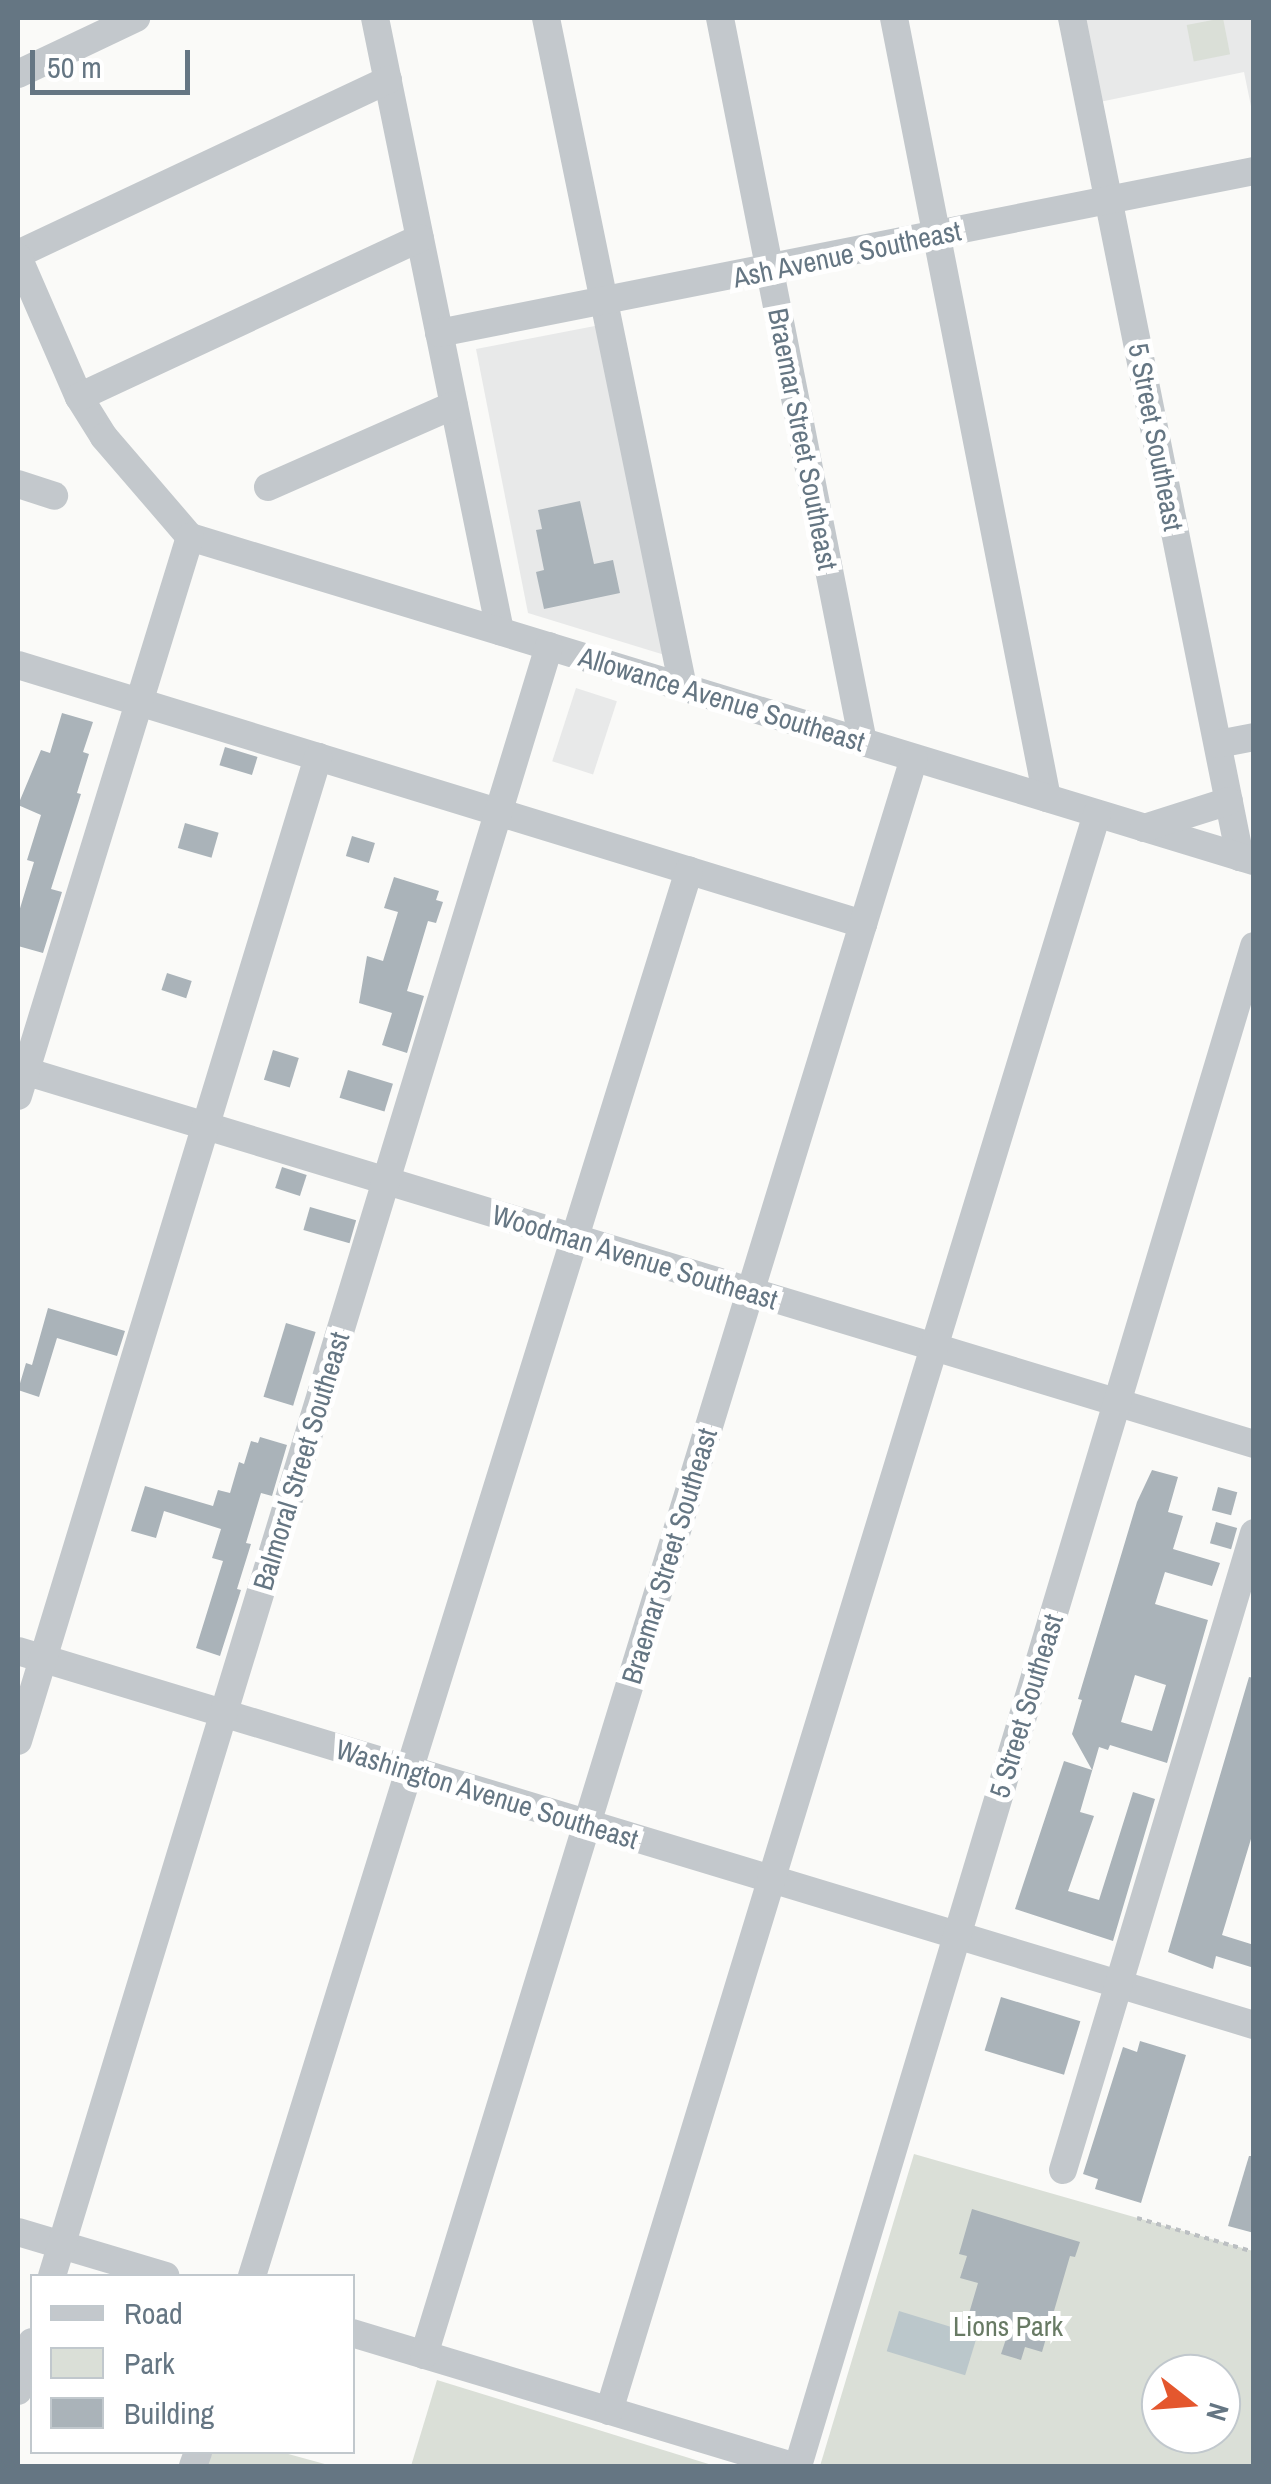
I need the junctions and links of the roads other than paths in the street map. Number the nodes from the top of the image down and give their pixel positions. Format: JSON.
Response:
{"nodes":[{"id":1,"x":136,"y":18,"type":"edge"},
{"id":2,"x":375,"y":18,"type":"edge"},
{"id":3,"x":546,"y":18,"type":"edge"},
{"id":4,"x":720,"y":18,"type":"edge"},
{"id":5,"x":894,"y":18,"type":"edge"},
{"id":6,"x":1072,"y":18,"type":"edge"},
{"id":7,"x":18,"y":74,"type":"edge"},
{"id":8,"x":388,"y":80,"type":"junction"},
{"id":9,"x":1254,"y":171,"type":"edge"},
{"id":10,"x":1109,"y":200,"type":"junction"},
{"id":11,"x":936,"y":236,"type":"junction"},
{"id":12,"x":420,"y":238,"type":"junction"},
{"id":13,"x":18,"y":256,"type":"edge"},
{"id":14,"x":770,"y":270,"type":"junction"},
{"id":15,"x":604,"y":304,"type":"junction"},
{"id":16,"x":439,"y":334,"type":"junction"},
{"id":17,"x":80,"y":397,"type":"junction"},
{"id":18,"x":454,"y":406,"type":"junction"},
{"id":19,"x":18,"y":484,"type":"edge"},
{"id":20,"x":268,"y":487,"type":"dead end"},
{"id":21,"x":54,"y":496,"type":"dead end"},
{"id":22,"x":190,"y":536,"type":"junction"},
{"id":23,"x":500,"y":631,"type":"junction"},
{"id":24,"x":549,"y":646,"type":"junction"},
{"id":25,"x":18,"y":665,"type":"edge"},
{"id":26,"x":684,"y":687,"type":"junction"},
{"id":27,"x":139,"y":702,"type":"junction"},
{"id":28,"x":1254,"y":737,"type":"edge"},
{"id":29,"x":863,"y":742,"type":"junction"},
{"id":30,"x":1218,"y":744,"type":"junction"},
{"id":31,"x":318,"y":757,"type":"junction"},
{"id":32,"x":914,"y":758,"type":"junction"},
{"id":33,"x":1047,"y":798,"type":"junction"},
{"id":34,"x":1229,"y":801,"type":"junction"},
{"id":35,"x":498,"y":812,"type":"junction"},
{"id":36,"x":1097,"y":814,"type":"junction"},
{"id":37,"x":1144,"y":828,"type":"junction"},
{"id":38,"x":1247,"y":860,"type":"edge"},
{"id":39,"x":688,"y":870,"type":"junction"},
{"id":40,"x":863,"y":924,"type":"junction"},
{"id":41,"x":1254,"y":946,"type":"edge"},
{"id":42,"x":20,"y":1079,"type":"edge"},
{"id":43,"x":205,"y":1126,"type":"junction"},
{"id":44,"x":386,"y":1181,"type":"junction"},
{"id":45,"x":574,"y":1238,"type":"junction"},
{"id":46,"x":750,"y":1291,"type":"junction"},
{"id":47,"x":934,"y":1347,"type":"junction"},
{"id":48,"x":1117,"y":1402,"type":"junction"},
{"id":49,"x":1254,"y":1444,"type":"edge"},
{"id":50,"x":1254,"y":1533,"type":"edge"},
{"id":51,"x":1242,"y":1615,"type":"edge"},
{"id":52,"x":30,"y":1655,"type":"edge"},
{"id":53,"x":224,"y":1714,"type":"junction"},
{"id":54,"x":18,"y":1740,"type":"edge"},
{"id":55,"x":409,"y":1770,"type":"junction"},
{"id":56,"x":586,"y":1825,"type":"junction"},
{"id":57,"x":771,"y":1881,"type":"junction"},
{"id":58,"x":956,"y":1938,"type":"junction"},
{"id":59,"x":1118,"y":1985,"type":"junction"},
{"id":60,"x":1254,"y":2025,"type":"edge"},
{"id":61,"x":1063,"y":2170,"type":"dead end"},
{"id":62,"x":18,"y":2232,"type":"edge"},
{"id":63,"x":62,"y":2245,"type":"junction"},
{"id":64,"x":53,"y":2274,"type":"edge"},
{"id":65,"x":159,"y":2274,"type":"edge"},
{"id":66,"x":253,"y":2274,"type":"edge"},
{"id":67,"x":355,"y":2334,"type":"edge"},
{"id":68,"x":30,"y":2349,"type":"edge"},
{"id":69,"x":424,"y":2355,"type":"junction"},
{"id":70,"x":18,"y":2391,"type":"edge"},
{"id":71,"x":609,"y":2411,"type":"junction"},
{"id":72,"x":795,"y":2466,"type":"edge"}],
"edges":[{"from":1,"to":7,"type":"street"},
{"from":2,"to":8,"type":"street"},
{"from":3,"to":15,"type":"street"},
{"from":4,"to":14,"type":"street","name":"Braemar Street Southeast"},
{"from":5,"to":11,"type":"street"},
{"from":6,"to":10,"type":"street","name":"5 Street Southeast"},
{"from":8,"to":12,"type":"street"},
{"from":8,"to":13,"type":"street"},
{"from":9,"to":10,"type":"street","name":"Ash Avenue Southeast"},
{"from":10,"to":11,"type":"street","name":"Ash Avenue Southeast"},
{"from":10,"to":30,"type":"street","name":"5 Street Southeast"},
{"from":11,"to":14,"type":"street","name":"Ash Avenue Southeast"},
{"from":11,"to":33,"type":"street"},
{"from":12,"to":16,"type":"street"},
{"from":12,"to":17,"type":"street"},
{"from":13,"to":17,"type":"street"},
{"from":14,"to":15,"type":"street","name":"Ash Avenue Southeast"},
{"from":14,"to":29,"type":"street","name":"Braemar Street Southeast"},
{"from":15,"to":16,"type":"street","name":"Ash Avenue Southeast"},
{"from":15,"to":26,"type":"street"},
{"from":16,"to":18,"type":"street"},
{"from":17,"to":22,"type":"street"},
{"from":18,"to":20,"type":"street"},
{"from":18,"to":23,"type":"street"},
{"from":19,"to":21,"type":"street"},
{"from":22,"to":23,"type":"street","name":"Allowance Avenue Southeast"},
{"from":22,"to":27,"type":"street"},
{"from":23,"to":24,"type":"street","name":"Allowance Avenue Southeast"},
{"from":24,"to":26,"type":"street","name":"Allowance Avenue Southeast"},
{"from":24,"to":35,"type":"street","name":"Balmoral Street Southeast"},
{"from":25,"to":27,"type":"street"},
{"from":26,"to":29,"type":"street","name":"Allowance Avenue Southeast"},
{"from":27,"to":31,"type":"street"},
{"from":27,"to":42,"type":"street"},
{"from":28,"to":30,"type":"street"},
{"from":29,"to":32,"type":"street","name":"Allowance Avenue Southeast"},
{"from":30,"to":34,"type":"street","name":"5 Street Southeast"},
{"from":31,"to":35,"type":"street"},
{"from":31,"to":43,"type":"street"},
{"from":32,"to":33,"type":"street","name":"Allowance Avenue Southeast"},
{"from":32,"to":40,"type":"street","name":"Braemar Street Southeast"},
{"from":33,"to":36,"type":"street","name":"Allowance Avenue Southeast"},
{"from":34,"to":37,"type":"street"},
{"from":34,"to":38,"type":"street","name":"5 Street Southeast"},
{"from":35,"to":39,"type":"street"},
{"from":35,"to":44,"type":"street","name":"Balmoral Street Southeast"},
{"from":36,"to":37,"type":"street","name":"Allowance Avenue Southeast"},
{"from":36,"to":47,"type":"street"},
{"from":37,"to":38,"type":"street","name":"Allowance Avenue Southeast"},
{"from":39,"to":40,"type":"street"},
{"from":39,"to":45,"type":"street"},
{"from":40,"to":46,"type":"street","name":"Braemar Street Southeast"},
{"from":41,"to":48,"type":"street","name":"5 Street Southeast"},
{"from":42,"to":43,"type":"street","name":"Woodman Avenue Southeast"},
{"from":43,"to":44,"type":"street","name":"Woodman Avenue Southeast"},
{"from":43,"to":52,"type":"street"},
{"from":44,"to":45,"type":"street","name":"Woodman Avenue Southeast"},
{"from":44,"to":53,"type":"street","name":"Balmoral Street Southeast"},
{"from":45,"to":46,"type":"street","name":"Woodman Avenue Southeast"},
{"from":45,"to":55,"type":"street"},
{"from":46,"to":47,"type":"street","name":"Woodman Avenue Southeast"},
{"from":46,"to":56,"type":"street","name":"Braemar Street Southeast"},
{"from":47,"to":48,"type":"street","name":"Woodman Avenue Southeast"},
{"from":47,"to":57,"type":"street"},
{"from":48,"to":49,"type":"street","name":"Woodman Avenue Southeast"},
{"from":48,"to":58,"type":"street","name":"5 Street Southeast"},
{"from":50,"to":51,"type":"street"},
{"from":51,"to":59,"type":"street"},
{"from":52,"to":53,"type":"street","name":"Washington Avenue Southeast"},
{"from":52,"to":54,"type":"street"},
{"from":53,"to":55,"type":"street","name":"Washington Avenue Southeast"},
{"from":53,"to":63,"type":"street","name":"Balmoral Street Southeast"},
{"from":55,"to":56,"type":"street","name":"Washington Avenue Southeast"},
{"from":55,"to":66,"type":"street"},
{"from":56,"to":57,"type":"street","name":"Washington Avenue Southeast"},
{"from":56,"to":69,"type":"street","name":"Braemar Street Southeast"},
{"from":57,"to":58,"type":"street","name":"Washington Avenue Southeast"},
{"from":57,"to":71,"type":"street"},
{"from":58,"to":59,"type":"street","name":"Washington Avenue Southeast"},
{"from":58,"to":72,"type":"street","name":"5 Street Southeast"},
{"from":59,"to":60,"type":"street","name":"Washington Avenue Southeast"},
{"from":59,"to":61,"type":"street"},
{"from":62,"to":63,"type":"street"},
{"from":63,"to":64,"type":"street","name":"Balmoral Street Southeast"},
{"from":63,"to":65,"type":"street"},
{"from":67,"to":69,"type":"street"},
{"from":68,"to":70,"type":"street"},
{"from":69,"to":71,"type":"street"},
{"from":71,"to":72,"type":"street"}]}
